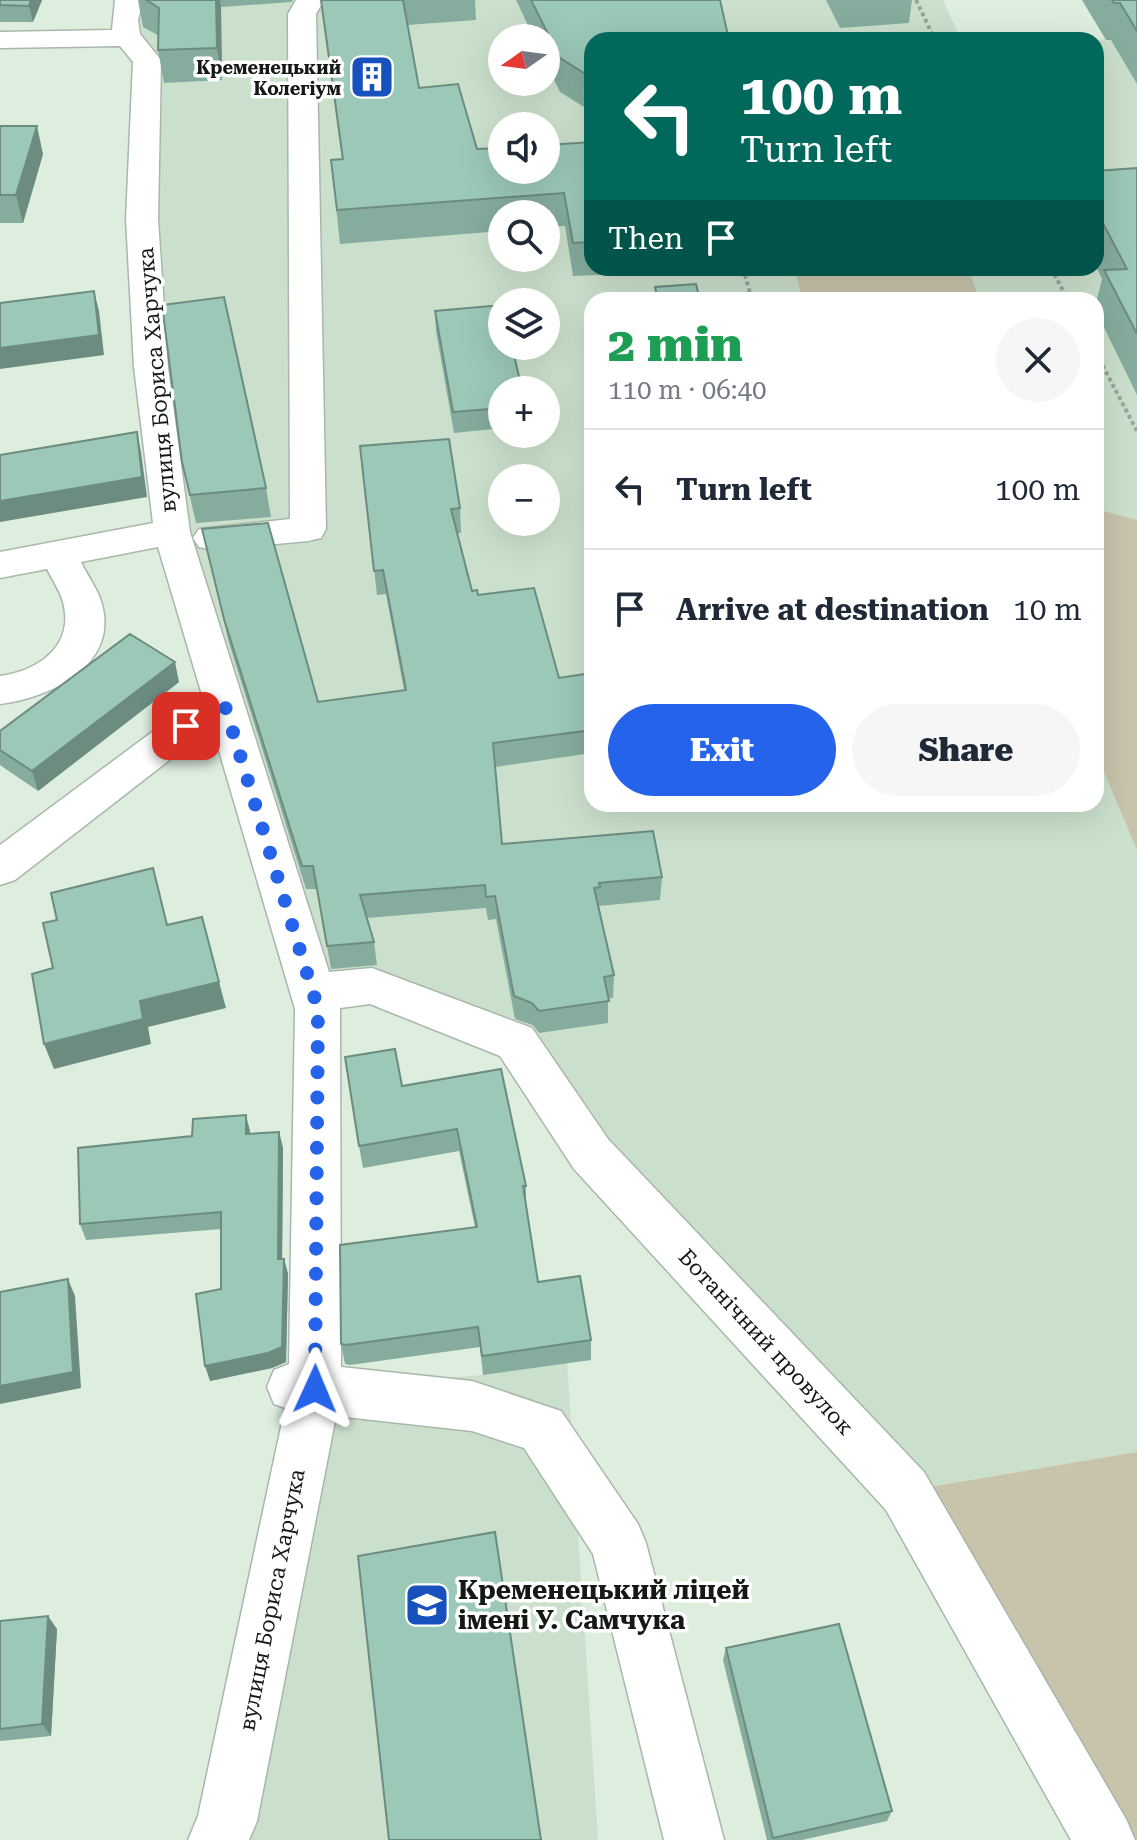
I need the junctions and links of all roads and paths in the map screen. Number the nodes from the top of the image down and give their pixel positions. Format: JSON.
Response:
{"nodes":[{"id":1,"x":310,"y":0,"type":"edge"},
{"id":2,"x":916,"y":0,"type":"edge"},
{"id":3,"x":127,"y":19,"type":"edge"},
{"id":4,"x":931,"y":32,"type":"edge"},
{"id":5,"x":0,"y":40,"type":"edge"},
{"id":6,"x":1104,"y":368,"type":"edge"},
{"id":7,"x":1137,"y":431,"type":"edge"},
{"id":8,"x":173,"y":537,"type":"junction"},
{"id":9,"x":58,"y":554,"type":"junction"},
{"id":10,"x":0,"y":565,"type":"edge"},
{"id":11,"x":0,"y":690,"type":"edge"},
{"id":12,"x":224,"y":703,"type":"junction"},
{"id":13,"x":1,"y":866,"type":"edge"},
{"id":14,"x":312,"y":992,"type":"junction"},
{"id":15,"x":304,"y":1388,"type":"junction"},
{"id":16,"x":218,"y":1840,"type":"edge"},
{"id":17,"x":694,"y":1840,"type":"edge"},
{"id":18,"x":1105,"y":1840,"type":"edge"}],
"edges":[{"from":1,"to":8,"type":"street"},
{"from":2,"to":4,"type":"path"},
{"from":3,"to":5,"type":"street"},
{"from":3,"to":8,"type":"street","name":"вулиця Бориса Харчука"},
{"from":6,"to":7,"type":"path"},
{"from":8,"to":9,"type":"street"},
{"from":8,"to":12,"type":"street","name":"вулиця Бориса Харчука"},
{"from":9,"to":10,"type":"street"},
{"from":9,"to":11,"type":"street"},
{"from":12,"to":13,"type":"street"},
{"from":12,"to":14,"type":"street","name":"вулиця Бориса Харчука"},
{"from":14,"to":15,"type":"street","name":"вулиця Бориса Харчука"},
{"from":14,"to":18,"type":"street","name":"Ботанічний провулок"},
{"from":15,"to":16,"type":"street","name":"вулиця Бориса Харчука"},
{"from":15,"to":17,"type":"street"}]}
